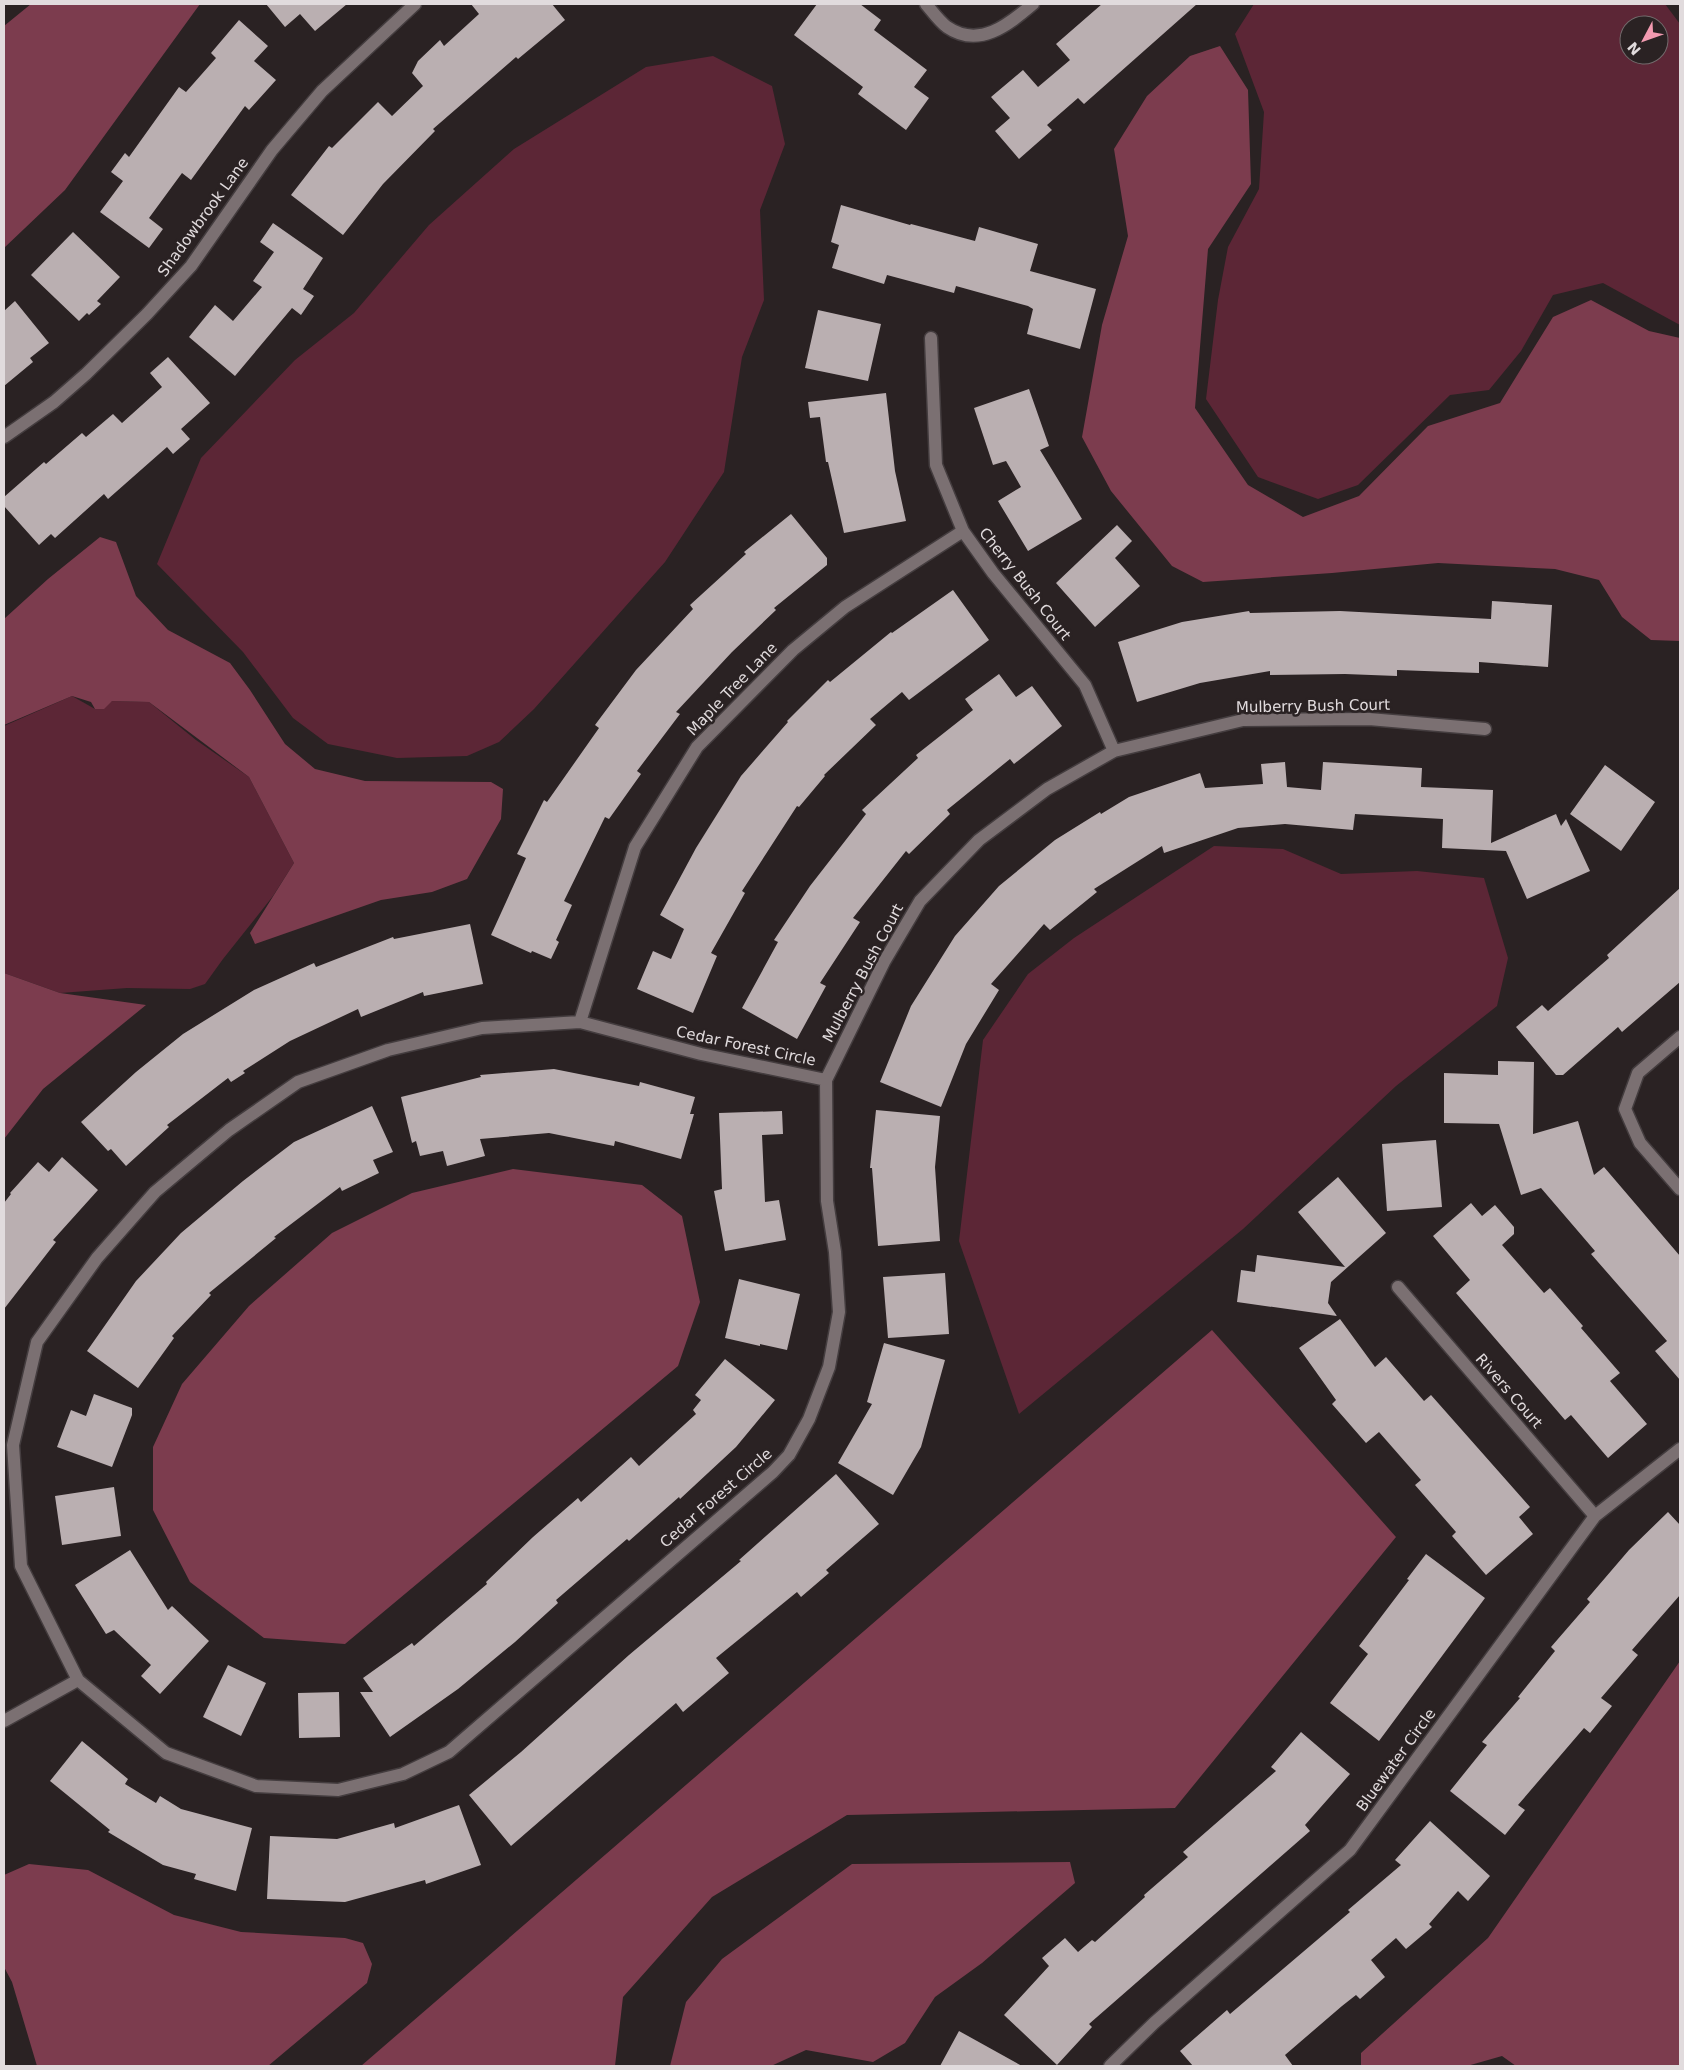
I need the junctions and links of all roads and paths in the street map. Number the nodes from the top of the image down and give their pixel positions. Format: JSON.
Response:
{"nodes":[{"id":1,"x":926,"y":4,"type":"edge"},
{"id":2,"x":1033,"y":4,"type":"edge"},
{"id":3,"x":410,"y":6,"type":"edge"},
{"id":4,"x":931,"y":338,"type":"dead end"},
{"id":5,"x":4,"y":437,"type":"edge"},
{"id":6,"x":963,"y":531,"type":"junction"},
{"id":7,"x":1485,"y":729,"type":"dead end"},
{"id":8,"x":1114,"y":751,"type":"junction"},
{"id":9,"x":580,"y":1022,"type":"junction"},
{"id":10,"x":1680,"y":1037,"type":"edge"},
{"id":11,"x":826,"y":1080,"type":"junction"},
{"id":12,"x":1680,"y":1188,"type":"edge"},
{"id":13,"x":1398,"y":1287,"type":"dead end"},
{"id":14,"x":1680,"y":1449,"type":"edge"},
{"id":15,"x":1596,"y":1516,"type":"junction"},
{"id":16,"x":78,"y":1680,"type":"junction"},
{"id":17,"x":4,"y":1721,"type":"edge"},
{"id":18,"x":1110,"y":2066,"type":"edge"}],
"edges":[{"from":1,"to":2,"type":"street"},
{"from":3,"to":5,"type":"street","name":"Shadowbrook Lane"},
{"from":4,"to":6,"type":"street","name":"Cherry Bush Court"},
{"from":6,"to":8,"type":"street","name":"Cherry Bush Court"},
{"from":6,"to":9,"type":"street","name":"Maple Tree Lane"},
{"from":7,"to":8,"type":"street","name":"Mulberry Bush Court"},
{"from":8,"to":11,"type":"street","name":"Mulberry Bush Court"},
{"from":9,"to":11,"type":"street","name":"Cedar Forest Circle"},
{"from":9,"to":16,"type":"street","name":"Cedar Forest Circle"},
{"from":10,"to":12,"type":"street"},
{"from":11,"to":16,"type":"street","name":"Cedar Forest Circle"},
{"from":13,"to":15,"type":"street","name":"Rivers Court"},
{"from":14,"to":15,"type":"street","name":"Bluewater Circle"},
{"from":15,"to":18,"type":"street","name":"Bluewater Circle"},
{"from":16,"to":17,"type":"street"}]}
